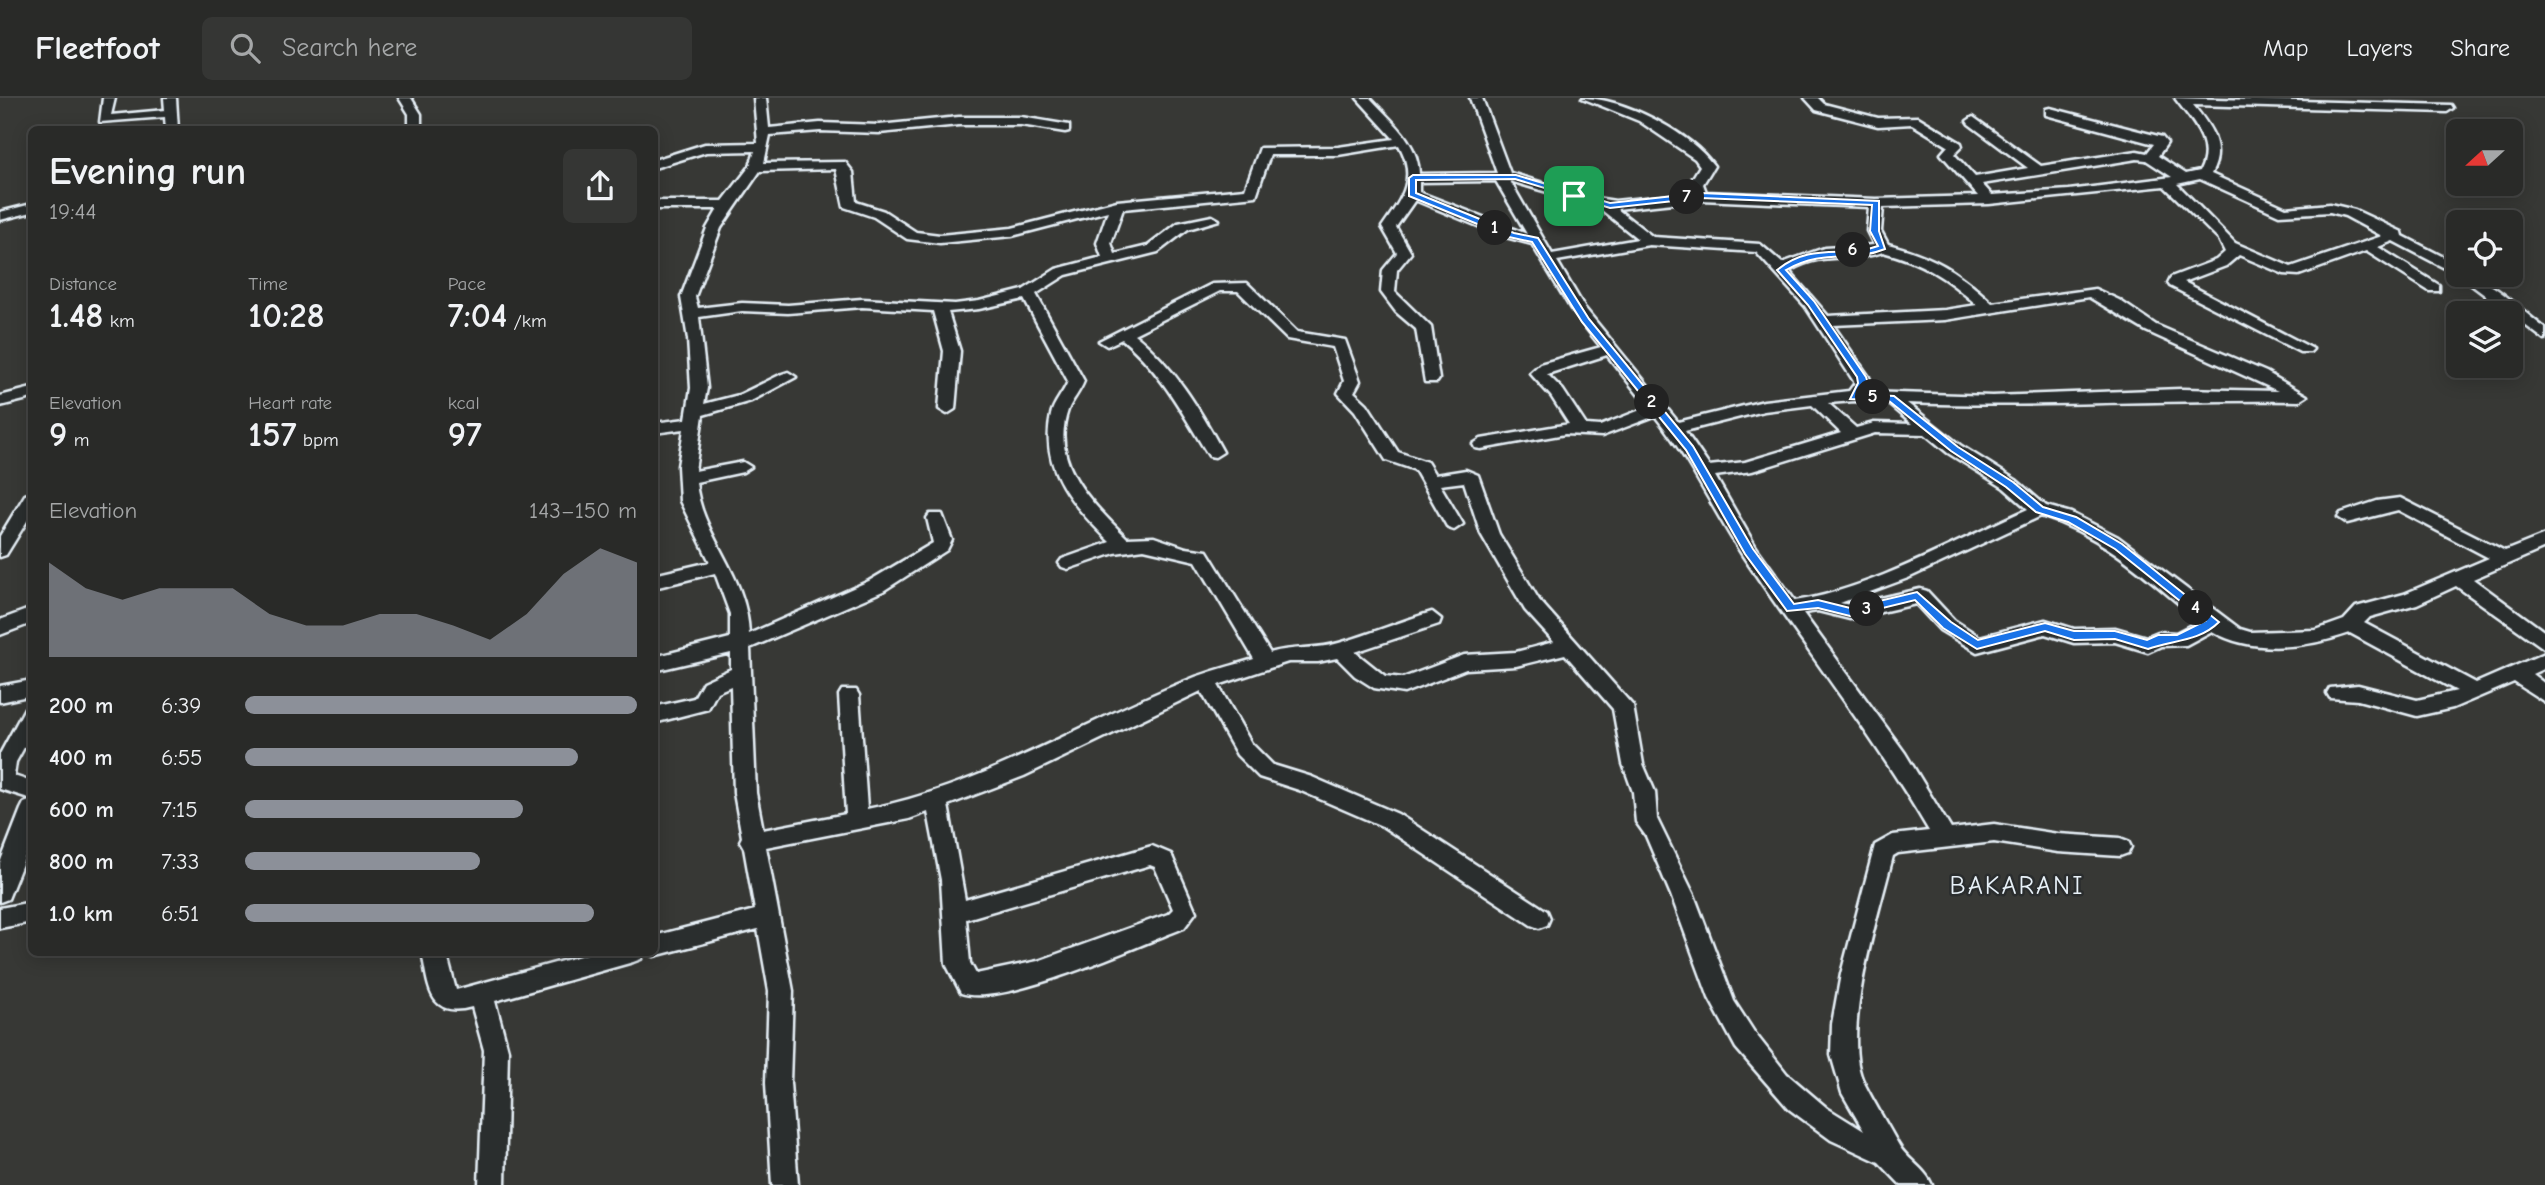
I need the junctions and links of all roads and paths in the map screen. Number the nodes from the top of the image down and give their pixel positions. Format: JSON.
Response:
{"nodes":[{"id":1,"x":109,"y":98,"type":"edge"},
{"id":2,"x":186,"y":98,"type":"edge"},
{"id":3,"x":405,"y":98,"type":"edge"},
{"id":4,"x":760,"y":98,"type":"edge"},
{"id":5,"x":1363,"y":98,"type":"edge"},
{"id":6,"x":1476,"y":98,"type":"edge"},
{"id":7,"x":1811,"y":98,"type":"edge"},
{"id":8,"x":1594,"y":99,"type":"edge"},
{"id":9,"x":2182,"y":100,"type":"edge"},
{"id":10,"x":170,"y":104,"type":"edge"},
{"id":11,"x":2447,"y":108,"type":"dead end"},
{"id":12,"x":2050,"y":112,"type":"dead end"},
{"id":13,"x":1973,"y":121,"type":"dead end"},
{"id":14,"x":172,"y":126,"type":"edge"},
{"id":15,"x":415,"y":126,"type":"edge"},
{"id":16,"x":1065,"y":128,"type":"dead end"},
{"id":17,"x":763,"y":140,"type":"junction"},
{"id":18,"x":1403,"y":141,"type":"junction"},
{"id":19,"x":2150,"y":157,"type":"junction"},
{"id":20,"x":658,"y":163,"type":"edge"},
{"id":21,"x":756,"y":167,"type":"junction"},
{"id":22,"x":2038,"y":170,"type":"junction"},
{"id":23,"x":2202,"y":175,"type":"junction"},
{"id":24,"x":1502,"y":176,"type":"junction"},
{"id":25,"x":1413,"y":178,"type":"junction"},
{"id":26,"x":2185,"y":179,"type":"junction"},
{"id":27,"x":1974,"y":181,"type":"junction"},
{"id":28,"x":2167,"y":182,"type":"junction"},
{"id":29,"x":1412,"y":194,"type":"junction"},
{"id":30,"x":1701,"y":196,"type":"junction"},
{"id":31,"x":1989,"y":200,"type":"junction"},
{"id":32,"x":1877,"y":203,"type":"junction"},
{"id":33,"x":658,"y":205,"type":"edge"},
{"id":34,"x":727,"y":205,"type":"junction"},
{"id":35,"x":1117,"y":205,"type":"junction"},
{"id":36,"x":1604,"y":205,"type":"junction"},
{"id":37,"x":28,"y":209,"type":"edge"},
{"id":38,"x":0,"y":216,"type":"edge"},
{"id":39,"x":1212,"y":220,"type":"dead end"},
{"id":40,"x":2397,"y":235,"type":"junction"},
{"id":41,"x":1535,"y":240,"type":"junction"},
{"id":42,"x":1649,"y":241,"type":"junction"},
{"id":43,"x":2231,"y":246,"type":"junction"},
{"id":44,"x":2367,"y":246,"type":"junction"},
{"id":45,"x":1882,"y":247,"type":"junction"},
{"id":46,"x":1110,"y":259,"type":"junction"},
{"id":47,"x":1547,"y":259,"type":"junction"},
{"id":48,"x":2446,"y":263,"type":"edge"},
{"id":49,"x":1781,"y":270,"type":"junction"},
{"id":50,"x":2484,"y":287,"type":"edge"},
{"id":51,"x":2434,"y":288,"type":"dead end"},
{"id":52,"x":1028,"y":293,"type":"junction"},
{"id":53,"x":939,"y":306,"type":"junction"},
{"id":54,"x":1989,"y":308,"type":"junction"},
{"id":55,"x":692,"y":313,"type":"junction"},
{"id":56,"x":1824,"y":321,"type":"junction"},
{"id":57,"x":1124,"y":333,"type":"junction"},
{"id":58,"x":2545,"y":335,"type":"edge"},
{"id":59,"x":1107,"y":341,"type":"dead end"},
{"id":60,"x":2305,"y":349,"type":"dead end"},
{"id":61,"x":1609,"y":350,"type":"junction"},
{"id":62,"x":788,"y":377,"type":"dead end"},
{"id":63,"x":1431,"y":379,"type":"dead end"},
{"id":64,"x":28,"y":394,"type":"edge"},
{"id":65,"x":1853,"y":397,"type":"junction"},
{"id":66,"x":1891,"y":398,"type":"junction"},
{"id":67,"x":1815,"y":399,"type":"junction"},
{"id":68,"x":0,"y":401,"type":"edge"},
{"id":69,"x":947,"y":409,"type":"dead end"},
{"id":70,"x":1658,"y":409,"type":"junction"},
{"id":71,"x":696,"y":417,"type":"junction"},
{"id":72,"x":658,"y":427,"type":"edge"},
{"id":73,"x":1674,"y":428,"type":"junction"},
{"id":74,"x":1580,"y":429,"type":"junction"},
{"id":75,"x":1928,"y":429,"type":"junction"},
{"id":76,"x":1852,"y":434,"type":"junction"},
{"id":77,"x":1481,"y":444,"type":"dead end"},
{"id":78,"x":1215,"y":452,"type":"dead end"},
{"id":79,"x":743,"y":467,"type":"dead end"},
{"id":80,"x":1704,"y":471,"type":"junction"},
{"id":81,"x":686,"y":478,"type":"junction"},
{"id":82,"x":1430,"y":481,"type":"junction"},
{"id":83,"x":28,"y":504,"type":"edge"},
{"id":84,"x":2040,"y":510,"type":"junction"},
{"id":85,"x":2347,"y":517,"type":"dead end"},
{"id":86,"x":936,"y":518,"type":"dead end"},
{"id":87,"x":1454,"y":524,"type":"dead end"},
{"id":88,"x":2545,"y":541,"type":"edge"},
{"id":89,"x":1124,"y":546,"type":"junction"},
{"id":90,"x":0,"y":551,"type":"edge"},
{"id":91,"x":2504,"y":558,"type":"junction"},
{"id":92,"x":1068,"y":563,"type":"dead end"},
{"id":93,"x":722,"y":565,"type":"junction"},
{"id":94,"x":2457,"y":578,"type":"junction"},
{"id":95,"x":658,"y":581,"type":"edge"},
{"id":96,"x":1818,"y":604,"type":"junction"},
{"id":97,"x":1791,"y":608,"type":"junction"},
{"id":98,"x":28,"y":617,"type":"edge"},
{"id":99,"x":1432,"y":619,"type":"dead end"},
{"id":100,"x":2213,"y":622,"type":"junction"},
{"id":101,"x":2351,"y":625,"type":"junction"},
{"id":102,"x":0,"y":628,"type":"edge"},
{"id":103,"x":2545,"y":642,"type":"edge"},
{"id":104,"x":738,"y":645,"type":"junction"},
{"id":105,"x":1568,"y":646,"type":"junction"},
{"id":106,"x":1341,"y":650,"type":"junction"},
{"id":107,"x":2545,"y":660,"type":"edge"},
{"id":108,"x":1265,"y":661,"type":"junction"},
{"id":109,"x":658,"y":663,"type":"edge"},
{"id":110,"x":2514,"y":672,"type":"junction"},
{"id":111,"x":739,"y":674,"type":"junction"},
{"id":112,"x":1206,"y":682,"type":"junction"},
{"id":113,"x":28,"y":688,"type":"edge"},
{"id":114,"x":2473,"y":691,"type":"junction"},
{"id":115,"x":2337,"y":693,"type":"dead end"},
{"id":116,"x":0,"y":694,"type":"edge"},
{"id":117,"x":2545,"y":694,"type":"edge"},
{"id":118,"x":849,"y":695,"type":"dead end"},
{"id":119,"x":658,"y":714,"type":"edge"},
{"id":120,"x":28,"y":721,"type":"edge"},
{"id":121,"x":28,"y":790,"type":"edge"},
{"id":122,"x":936,"y":799,"type":"junction"},
{"id":123,"x":28,"y":819,"type":"edge"},
{"id":124,"x":857,"y":820,"type":"junction"},
{"id":125,"x":1946,"y":840,"type":"junction"},
{"id":126,"x":751,"y":841,"type":"junction"},
{"id":127,"x":2120,"y":847,"type":"dead end"},
{"id":128,"x":0,"y":892,"type":"edge"},
{"id":129,"x":28,"y":913,"type":"edge"},
{"id":130,"x":955,"y":913,"type":"junction"},
{"id":131,"x":767,"y":917,"type":"junction"},
{"id":132,"x":0,"y":918,"type":"edge"},
{"id":133,"x":1539,"y":918,"type":"dead end"},
{"id":134,"x":658,"y":945,"type":"edge"},
{"id":135,"x":435,"y":956,"type":"edge"},
{"id":136,"x":603,"y":956,"type":"edge"},
{"id":137,"x":481,"y":995,"type":"junction"},
{"id":138,"x":1888,"y":1153,"type":"junction"},
{"id":139,"x":492,"y":1185,"type":"edge"},
{"id":140,"x":785,"y":1185,"type":"edge"},
{"id":141,"x":1919,"y":1185,"type":"edge"}],
"edges":[{"from":1,"to":10,"type":"street"},
{"from":2,"to":10,"type":"street"},
{"from":3,"to":15,"type":"street"},
{"from":4,"to":17,"type":"street"},
{"from":5,"to":18,"type":"street"},
{"from":6,"to":24,"type":"street"},
{"from":7,"to":27,"type":"street"},
{"from":8,"to":30,"type":"street"},
{"from":9,"to":11,"type":"street"},
{"from":9,"to":23,"type":"street"},
{"from":10,"to":14,"type":"street"},
{"from":12,"to":19,"type":"street"},
{"from":13,"to":22,"type":"street"},
{"from":16,"to":17,"type":"street"},
{"from":17,"to":20,"type":"street"},
{"from":17,"to":21,"type":"street"},
{"from":18,"to":25,"type":"street"},
{"from":18,"to":35,"type":"street"},
{"from":19,"to":22,"type":"street"},
{"from":19,"to":26,"type":"street"},
{"from":21,"to":34,"type":"street"},
{"from":21,"to":35,"type":"street"},
{"from":22,"to":27,"type":"street"},
{"from":23,"to":26,"type":"street"},
{"from":23,"to":40,"type":"street"},
{"from":24,"to":25,"type":"street"},
{"from":24,"to":36,"type":"street"},
{"from":24,"to":41,"type":"street"},
{"from":25,"to":29,"type":"street"},
{"from":26,"to":28,"type":"street"},
{"from":27,"to":31,"type":"street"},
{"from":28,"to":31,"type":"street"},
{"from":28,"to":43,"type":"street"},
{"from":29,"to":41,"type":"street"},
{"from":29,"to":63,"type":"street"},
{"from":30,"to":32,"type":"street"},
{"from":30,"to":36,"type":"street"},
{"from":31,"to":32,"type":"street"},
{"from":32,"to":45,"type":"street"},
{"from":33,"to":34,"type":"street"},
{"from":34,"to":55,"type":"street"},
{"from":35,"to":46,"type":"street"},
{"from":36,"to":42,"type":"street"},
{"from":37,"to":38,"type":"street"},
{"from":39,"to":46,"type":"street"},
{"from":40,"to":44,"type":"street"},
{"from":40,"to":48,"type":"street"},
{"from":41,"to":47,"type":"street"},
{"from":42,"to":47,"type":"street"},
{"from":42,"to":49,"type":"street"},
{"from":43,"to":44,"type":"street"},
{"from":43,"to":60,"type":"street"},
{"from":44,"to":51,"type":"street"},
{"from":45,"to":49,"type":"street"},
{"from":45,"to":54,"type":"street"},
{"from":46,"to":52,"type":"street"},
{"from":47,"to":61,"type":"street"},
{"from":49,"to":56,"type":"street"},
{"from":50,"to":58,"type":"street"},
{"from":52,"to":53,"type":"street"},
{"from":52,"to":89,"type":"street"},
{"from":53,"to":55,"type":"street"},
{"from":53,"to":69,"type":"street"},
{"from":54,"to":56,"type":"street"},
{"from":54,"to":66,"type":"street"},
{"from":55,"to":71,"type":"street"},
{"from":56,"to":65,"type":"street"},
{"from":57,"to":59,"type":"street"},
{"from":57,"to":78,"type":"street"},
{"from":57,"to":82,"type":"street"},
{"from":61,"to":70,"type":"street"},
{"from":61,"to":74,"type":"street"},
{"from":62,"to":71,"type":"street"},
{"from":64,"to":68,"type":"street"},
{"from":65,"to":66,"type":"street"},
{"from":65,"to":67,"type":"street"},
{"from":66,"to":75,"type":"street"},
{"from":67,"to":73,"type":"street"},
{"from":67,"to":76,"type":"street"},
{"from":70,"to":73,"type":"street"},
{"from":70,"to":74,"type":"street"},
{"from":71,"to":72,"type":"street"},
{"from":71,"to":81,"type":"street"},
{"from":73,"to":80,"type":"street"},
{"from":74,"to":77,"type":"street"},
{"from":75,"to":76,"type":"street"},
{"from":75,"to":84,"type":"street"},
{"from":76,"to":80,"type":"street"},
{"from":79,"to":81,"type":"street"},
{"from":80,"to":97,"type":"street"},
{"from":81,"to":93,"type":"street"},
{"from":82,"to":87,"type":"street"},
{"from":82,"to":105,"type":"street"},
{"from":83,"to":90,"type":"street"},
{"from":84,"to":96,"type":"street"},
{"from":84,"to":100,"type":"street"},
{"from":85,"to":91,"type":"street"},
{"from":86,"to":104,"type":"street"},
{"from":88,"to":91,"type":"street"},
{"from":89,"to":92,"type":"street"},
{"from":89,"to":108,"type":"street"},
{"from":91,"to":94,"type":"street"},
{"from":93,"to":95,"type":"street"},
{"from":93,"to":104,"type":"street"},
{"from":94,"to":101,"type":"street"},
{"from":94,"to":103,"type":"street"},
{"from":96,"to":97,"type":"street"},
{"from":96,"to":100,"type":"street"},
{"from":97,"to":125,"type":"street"},
{"from":98,"to":102,"type":"street"},
{"from":99,"to":106,"type":"street"},
{"from":100,"to":101,"type":"street"},
{"from":101,"to":114,"type":"street"},
{"from":104,"to":109,"type":"street"},
{"from":104,"to":111,"type":"street"},
{"from":105,"to":106,"type":"street"},
{"from":105,"to":138,"type":"street"},
{"from":106,"to":108,"type":"street"},
{"from":107,"to":110,"type":"street"},
{"from":108,"to":112,"type":"street"},
{"from":110,"to":114,"type":"street"},
{"from":110,"to":117,"type":"street"},
{"from":111,"to":119,"type":"street"},
{"from":111,"to":126,"type":"street"},
{"from":112,"to":122,"type":"street"},
{"from":112,"to":133,"type":"street"},
{"from":113,"to":116,"type":"street"},
{"from":114,"to":115,"type":"street"},
{"from":118,"to":124,"type":"street"},
{"from":120,"to":121,"type":"street"},
{"from":122,"to":124,"type":"street"},
{"from":122,"to":130,"type":"street"},
{"from":123,"to":128,"type":"street"},
{"from":124,"to":126,"type":"street"},
{"from":125,"to":127,"type":"street"},
{"from":125,"to":138,"type":"street"},
{"from":126,"to":131,"type":"street"},
{"from":129,"to":132,"type":"street"},
{"from":130,"to":130,"type":"street"},
{"from":131,"to":134,"type":"street"},
{"from":131,"to":140,"type":"street"},
{"from":135,"to":137,"type":"street"},
{"from":136,"to":137,"type":"street"},
{"from":137,"to":139,"type":"street"},
{"from":138,"to":141,"type":"street"}]}
